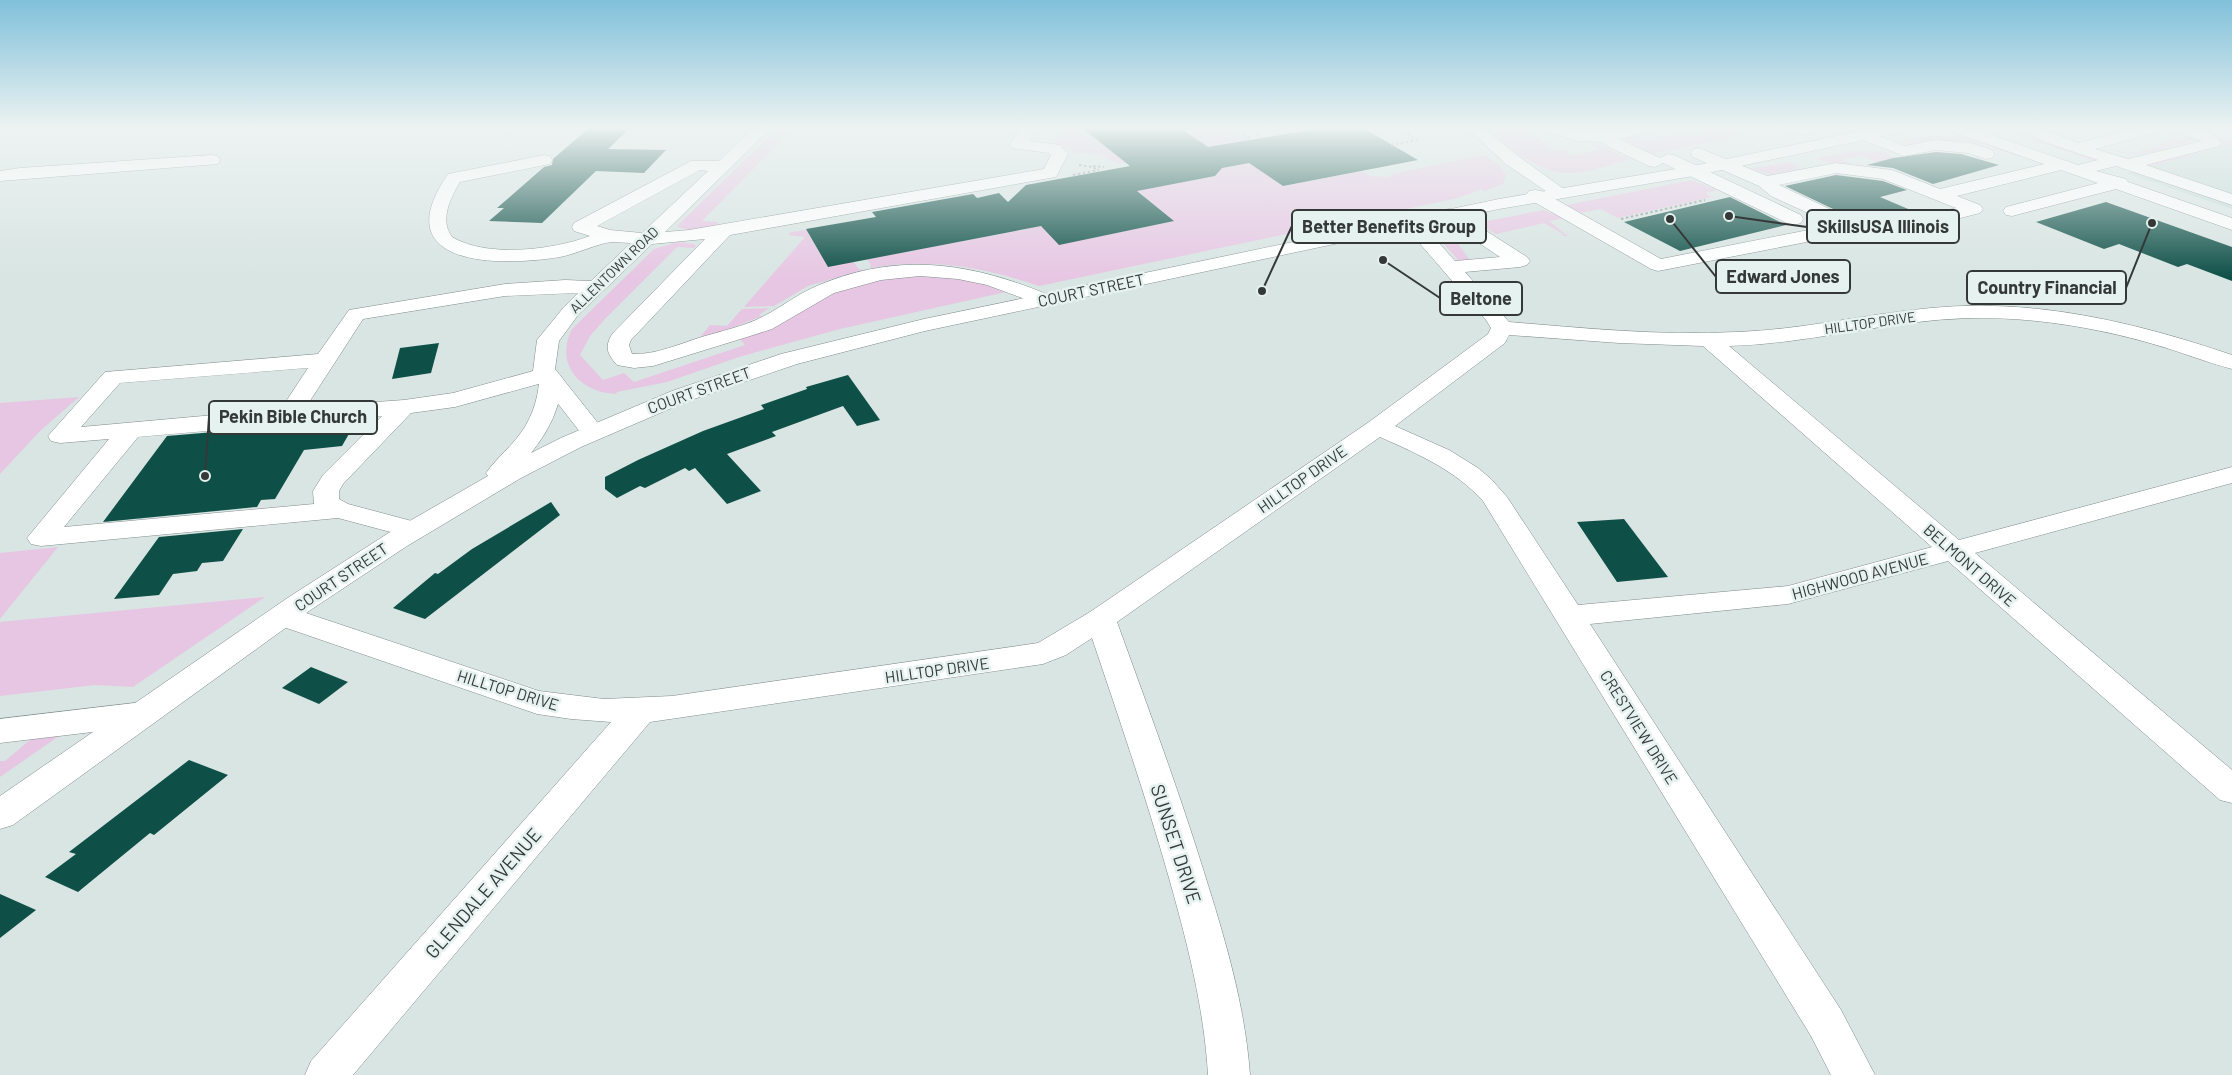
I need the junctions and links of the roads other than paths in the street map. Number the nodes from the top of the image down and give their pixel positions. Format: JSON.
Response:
{"nodes":[{"id":1,"x":454,"y":178,"type":"edge"},
{"id":2,"x":675,"y":178,"type":"edge"},
{"id":3,"x":709,"y":178,"type":"edge"},
{"id":4,"x":1021,"y":178,"type":"edge"},
{"id":5,"x":1529,"y":178,"type":"edge"},
{"id":6,"x":1600,"y":178,"type":"edge"},
{"id":7,"x":1647,"y":178,"type":"edge"},
{"id":8,"x":1708,"y":178,"type":"edge"},
{"id":9,"x":1756,"y":178,"type":"edge"},
{"id":10,"x":1784,"y":178,"type":"edge"},
{"id":11,"x":1896,"y":178,"type":"edge"},
{"id":12,"x":2008,"y":178,"type":"edge"},
{"id":13,"x":2104,"y":178,"type":"edge"},
{"id":14,"x":2121,"y":178,"type":"edge"},
{"id":15,"x":2152,"y":178,"type":"edge"},
{"id":16,"x":1765,"y":182,"type":"junction"},
{"id":17,"x":2118,"y":184,"type":"junction"},
{"id":18,"x":2094,"y":190,"type":"junction"},
{"id":19,"x":1544,"y":194,"type":"junction"},
{"id":20,"x":1938,"y":195,"type":"junction"},
{"id":21,"x":2231,"y":210,"type":"edge"},
{"id":22,"x":2012,"y":211,"type":"dead end"},
{"id":23,"x":1449,"y":215,"type":"junction"},
{"id":24,"x":1411,"y":222,"type":"junction"},
{"id":25,"x":1853,"y":227,"type":"junction"},
{"id":26,"x":722,"y":232,"type":"junction"},
{"id":27,"x":1822,"y":232,"type":"junction"},
{"id":28,"x":608,"y":236,"type":"junction"},
{"id":29,"x":646,"y":238,"type":"junction"},
{"id":30,"x":2232,"y":239,"type":"edge"},
{"id":31,"x":1451,"y":268,"type":"junction"},
{"id":32,"x":595,"y":287,"type":"junction"},
{"id":33,"x":1044,"y":300,"type":"junction"},
{"id":34,"x":1502,"y":328,"type":"junction"},
{"id":35,"x":1709,"y":340,"type":"junction"},
{"id":36,"x":325,"y":360,"type":"junction"},
{"id":37,"x":2232,"y":362,"type":"edge"},
{"id":38,"x":550,"y":377,"type":"junction"},
{"id":39,"x":404,"y":407,"type":"junction"},
{"id":40,"x":289,"y":416,"type":"junction"},
{"id":41,"x":1378,"y":426,"type":"junction"},
{"id":42,"x":130,"y":430,"type":"junction"},
{"id":43,"x":593,"y":432,"type":"junction"},
{"id":44,"x":2232,"y":475,"type":"edge"},
{"id":45,"x":482,"y":490,"type":"junction"},
{"id":46,"x":340,"y":510,"type":"junction"},
{"id":47,"x":413,"y":530,"type":"junction"},
{"id":48,"x":1954,"y":551,"type":"junction"},
{"id":49,"x":283,"y":616,"type":"junction"},
{"id":50,"x":1569,"y":616,"type":"junction"},
{"id":51,"x":1101,"y":619,"type":"junction"},
{"id":52,"x":640,"y":711,"type":"junction"},
{"id":53,"x":143,"y":714,"type":"junction"},
{"id":54,"x":0,"y":731,"type":"edge"},
{"id":55,"x":2232,"y":790,"type":"edge"},
{"id":56,"x":0,"y":815,"type":"edge"},
{"id":57,"x":326,"y":1075,"type":"edge"},
{"id":58,"x":1229,"y":1075,"type":"edge"},
{"id":59,"x":1854,"y":1075,"type":"edge"}],
"edges":[{"from":1,"to":28,"type":"street"},
{"from":2,"to":28,"type":"street"},
{"from":3,"to":29,"type":"street","name":"ALLENTOWN ROAD"},
{"from":4,"to":26,"type":"street"},
{"from":5,"to":19,"type":"street"},
{"from":6,"to":19,"type":"street","name":"COURT STREET"},
{"from":7,"to":19,"type":"street","name":"COURT STREET"},
{"from":8,"to":27,"type":"street"},
{"from":9,"to":16,"type":"street"},
{"from":10,"to":16,"type":"street"},
{"from":11,"to":20,"type":"street"},
{"from":12,"to":20,"type":"street"},
{"from":13,"to":17,"type":"street"},
{"from":14,"to":17,"type":"street"},
{"from":15,"to":21,"type":"street"},
{"from":16,"to":25,"type":"street"},
{"from":17,"to":18,"type":"street"},
{"from":17,"to":21,"type":"street"},
{"from":18,"to":22,"type":"street"},
{"from":18,"to":30,"type":"street"},
{"from":19,"to":23,"type":"street","name":"COURT STREET"},
{"from":19,"to":27,"type":"street"},
{"from":20,"to":25,"type":"street"},
{"from":23,"to":24,"type":"street","name":"COURT STREET"},
{"from":23,"to":31,"type":"street"},
{"from":24,"to":31,"type":"street"},
{"from":24,"to":33,"type":"street","name":"COURT STREET"},
{"from":25,"to":27,"type":"street"},
{"from":26,"to":29,"type":"street"},
{"from":26,"to":33,"type":"street"},
{"from":28,"to":29,"type":"street"},
{"from":29,"to":32,"type":"street","name":"ALLENTOWN ROAD"},
{"from":31,"to":34,"type":"street"},
{"from":32,"to":36,"type":"street"},
{"from":32,"to":38,"type":"street","name":"ALLENTOWN ROAD"},
{"from":33,"to":43,"type":"street","name":"COURT STREET"},
{"from":34,"to":35,"type":"street","name":"HILLTOP DRIVE"},
{"from":34,"to":41,"type":"street","name":"HILLTOP DRIVE"},
{"from":35,"to":37,"type":"street","name":"HILLTOP DRIVE"},
{"from":35,"to":48,"type":"street","name":"BELMONT DRIVE"},
{"from":36,"to":40,"type":"street"},
{"from":36,"to":42,"type":"street"},
{"from":38,"to":39,"type":"street"},
{"from":38,"to":43,"type":"street"},
{"from":38,"to":45,"type":"street"},
{"from":39,"to":40,"type":"street"},
{"from":39,"to":46,"type":"street"},
{"from":40,"to":42,"type":"street"},
{"from":41,"to":50,"type":"street","name":"CRESTVIEW DRIVE"},
{"from":41,"to":51,"type":"street","name":"HILLTOP DRIVE"},
{"from":42,"to":46,"type":"street"},
{"from":43,"to":45,"type":"street","name":"COURT STREET"},
{"from":44,"to":48,"type":"street","name":"HIGHWOOD AVENUE"},
{"from":45,"to":47,"type":"street","name":"COURT STREET"},
{"from":46,"to":47,"type":"street"},
{"from":47,"to":49,"type":"street","name":"COURT STREET"},
{"from":48,"to":50,"type":"street","name":"HIGHWOOD AVENUE"},
{"from":48,"to":55,"type":"street","name":"BELMONT DRIVE"},
{"from":49,"to":52,"type":"street","name":"HILLTOP DRIVE"},
{"from":49,"to":53,"type":"street","name":"COURT STREET"},
{"from":50,"to":59,"type":"street","name":"CRESTVIEW DRIVE"},
{"from":51,"to":52,"type":"street","name":"HILLTOP DRIVE"},
{"from":51,"to":58,"type":"street","name":"SUNSET DRIVE"},
{"from":52,"to":57,"type":"street","name":"GLENDALE AVENUE"},
{"from":53,"to":54,"type":"street"},
{"from":53,"to":56,"type":"street","name":"COURT STREET"}]}
